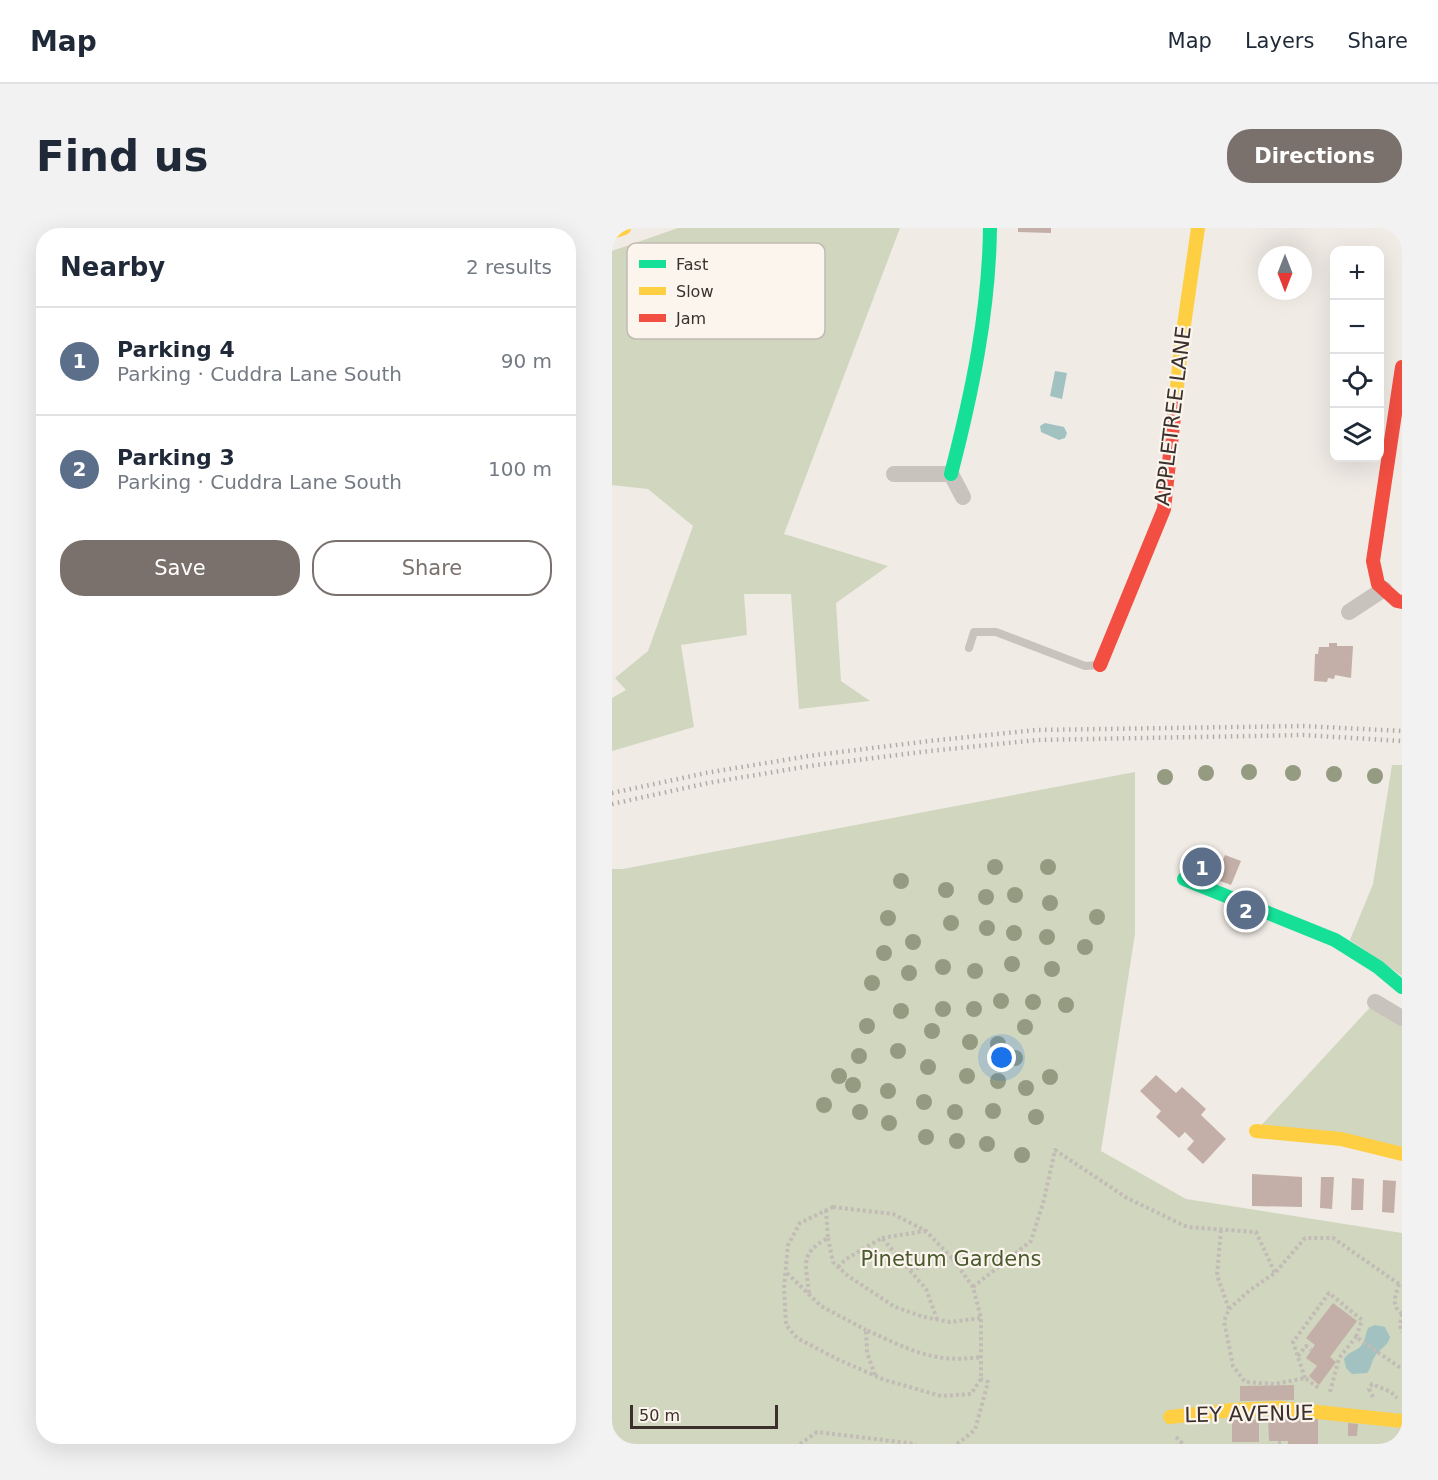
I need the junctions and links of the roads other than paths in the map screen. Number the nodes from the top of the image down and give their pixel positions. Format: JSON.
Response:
{"nodes":[{"id":1,"x":624,"y":228,"type":"edge"},
{"id":2,"x":990,"y":228,"type":"edge"},
{"id":3,"x":1198,"y":228,"type":"edge"},
{"id":4,"x":612,"y":232,"type":"edge"},
{"id":5,"x":1402,"y":367,"type":"edge"},
{"id":6,"x":1398,"y":416,"type":"edge"},
{"id":7,"x":894,"y":474,"type":"dead end"},
{"id":8,"x":951,"y":474,"type":"junction"},
{"id":9,"x":963,"y":497,"type":"dead end"},
{"id":10,"x":1384,"y":589,"type":"junction"},
{"id":11,"x":1402,"y":602,"type":"edge"},
{"id":12,"x":1349,"y":612,"type":"dead end"},
{"id":13,"x":969,"y":648,"type":"dead end"},
{"id":14,"x":1100,"y":665,"type":"joint"},
{"id":15,"x":1184,"y":879,"type":"dead end"},
{"id":16,"x":1402,"y":987,"type":"edge"},
{"id":17,"x":1375,"y":1002,"type":"dead end"},
{"id":18,"x":1402,"y":1018,"type":"edge"},
{"id":19,"x":1256,"y":1131,"type":"dead end"},
{"id":20,"x":1402,"y":1154,"type":"edge"},
{"id":21,"x":1170,"y":1417,"type":"dead end"},
{"id":22,"x":1402,"y":1421,"type":"edge"}],
"edges":[{"from":1,"to":4,"type":"street"},
{"from":2,"to":8,"type":"street"},
{"from":3,"to":14,"type":"street","name":"APPLETREE LANE"},
{"from":5,"to":6,"type":"street"},
{"from":6,"to":10,"type":"street"},
{"from":7,"to":8,"type":"street"},
{"from":8,"to":9,"type":"street"},
{"from":10,"to":11,"type":"street"},
{"from":10,"to":12,"type":"street"},
{"from":13,"to":14,"type":"lane"},
{"from":15,"to":16,"type":"street"},
{"from":17,"to":18,"type":"street"},
{"from":19,"to":20,"type":"street"},
{"from":21,"to":22,"type":"street","name":"LEY AVENUE"}]}
